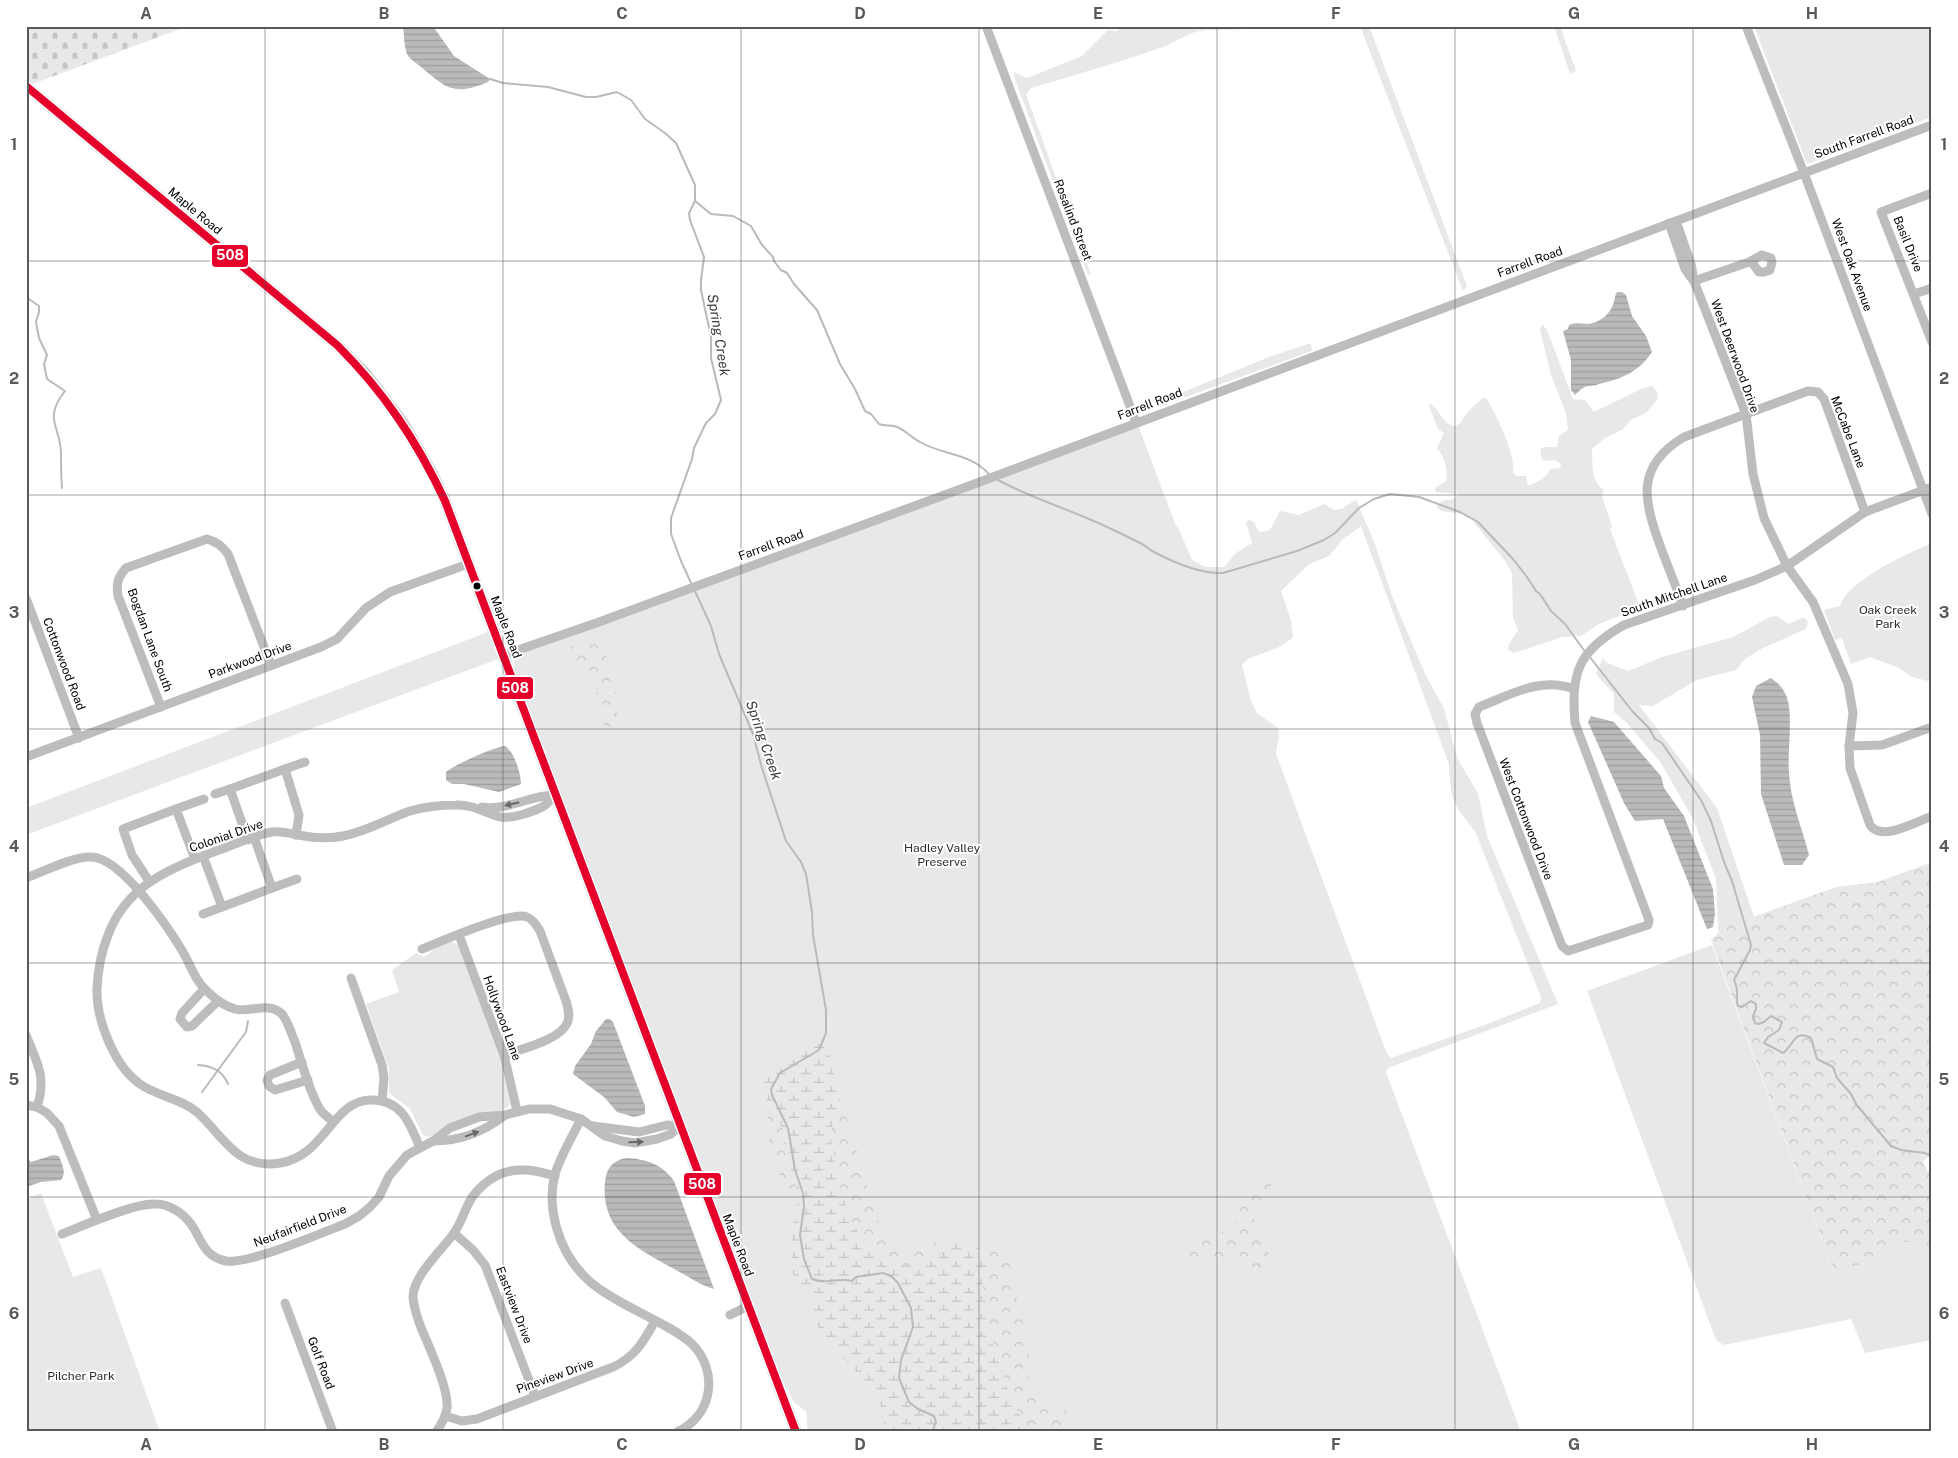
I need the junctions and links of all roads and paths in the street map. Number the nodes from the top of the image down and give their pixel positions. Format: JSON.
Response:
{"nodes":[{"id":1,"x":986,"y":26,"type":"edge"},
{"id":2,"x":1746,"y":26,"type":"edge"},
{"id":3,"x":26,"y":86,"type":"edge"},
{"id":4,"x":1932,"y":126,"type":"edge"},
{"id":5,"x":1804,"y":173,"type":"junction"},
{"id":6,"x":1932,"y":193,"type":"edge"},
{"id":7,"x":1673,"y":222,"type":"junction"},
{"id":8,"x":1751,"y":261,"type":"dead end"},
{"id":9,"x":1694,"y":281,"type":"junction"},
{"id":10,"x":1932,"y":288,"type":"edge"},
{"id":11,"x":1914,"y":294,"type":"junction"},
{"id":12,"x":1932,"y":342,"type":"edge"},
{"id":13,"x":1746,"y":414,"type":"junction"},
{"id":14,"x":1136,"y":422,"type":"junction"},
{"id":15,"x":1932,"y":487,"type":"edge"},
{"id":16,"x":1923,"y":491,"type":"junction"},
{"id":17,"x":1865,"y":512,"type":"junction"},
{"id":18,"x":1932,"y":514,"type":"edge"},
{"id":19,"x":468,"y":564,"type":"junction"},
{"id":20,"x":1787,"y":566,"type":"junction"},
{"id":21,"x":26,"y":598,"type":"edge"},
{"id":22,"x":1683,"y":606,"type":"junction"},
{"id":23,"x":504,"y":655,"type":"junction"},
{"id":24,"x":271,"y":665,"type":"junction"},
{"id":25,"x":1574,"y":689,"type":"junction"},
{"id":26,"x":161,"y":706,"type":"junction"},
{"id":27,"x":1932,"y":727,"type":"edge"},
{"id":28,"x":79,"y":738,"type":"junction"},
{"id":29,"x":1850,"y":746,"type":"junction"},
{"id":30,"x":26,"y":757,"type":"edge"},
{"id":31,"x":304,"y":762,"type":"dead end"},
{"id":32,"x":285,"y":769,"type":"junction"},
{"id":33,"x":230,"y":788,"type":"junction"},
{"id":34,"x":215,"y":794,"type":"dead end"},
{"id":35,"x":555,"y":795,"type":"junction"},
{"id":36,"x":204,"y":799,"type":"dead end"},
{"id":37,"x":469,"y":806,"type":"junction"},
{"id":38,"x":176,"y":809,"type":"junction"},
{"id":39,"x":1932,"y":816,"type":"edge"},
{"id":40,"x":296,"y":835,"type":"junction"},
{"id":41,"x":251,"y":838,"type":"junction"},
{"id":42,"x":199,"y":858,"type":"junction"},
{"id":43,"x":26,"y":878,"type":"edge"},
{"id":44,"x":297,"y":879,"type":"dead end"},
{"id":45,"x":149,"y":881,"type":"junction"},
{"id":46,"x":272,"y":888,"type":"junction"},
{"id":47,"x":138,"y":890,"type":"junction"},
{"id":48,"x":222,"y":907,"type":"junction"},
{"id":49,"x":203,"y":914,"type":"dead end"},
{"id":50,"x":1648,"y":925,"type":"joint"},
{"id":51,"x":459,"y":935,"type":"junction"},
{"id":52,"x":422,"y":949,"type":"dead end"},
{"id":53,"x":351,"y":978,"type":"dead end"},
{"id":54,"x":204,"y":989,"type":"junction"},
{"id":55,"x":218,"y":1001,"type":"junction"},
{"id":56,"x":26,"y":1035,"type":"edge"},
{"id":57,"x":504,"y":1055,"type":"junction"},
{"id":58,"x":302,"y":1062,"type":"junction"},
{"id":59,"x":308,"y":1080,"type":"junction"},
{"id":60,"x":382,"y":1101,"type":"junction"},
{"id":61,"x":26,"y":1105,"type":"edge"},
{"id":62,"x":37,"y":1107,"type":"junction"},
{"id":63,"x":517,"y":1111,"type":"junction"},
{"id":64,"x":505,"y":1115,"type":"junction"},
{"id":65,"x":581,"y":1119,"type":"junction"},
{"id":66,"x":333,"y":1122,"type":"junction"},
{"id":67,"x":680,"y":1126,"type":"junction"},
{"id":68,"x":433,"y":1141,"type":"junction"},
{"id":69,"x":420,"y":1148,"type":"junction"},
{"id":70,"x":555,"y":1176,"type":"junction"},
{"id":71,"x":97,"y":1220,"type":"junction"},
{"id":72,"x":454,"y":1233,"type":"junction"},
{"id":73,"x":62,"y":1234,"type":"dead end"},
{"id":74,"x":285,"y":1303,"type":"dead end"},
{"id":75,"x":748,"y":1306,"type":"junction"},
{"id":76,"x":730,"y":1315,"type":"dead end"},
{"id":77,"x":655,"y":1321,"type":"junction"},
{"id":78,"x":535,"y":1396,"type":"junction"},
{"id":79,"x":444,"y":1416,"type":"junction"},
{"id":80,"x":333,"y":1432,"type":"edge"},
{"id":81,"x":436,"y":1432,"type":"edge"},
{"id":82,"x":677,"y":1432,"type":"edge"},
{"id":83,"x":796,"y":1432,"type":"edge"}],
"edges":[{"from":1,"to":14,"type":"street","name":"Rosalind Street"},
{"from":2,"to":5,"type":"street","name":"West Oak Avenue"},
{"from":3,"to":19,"type":"main road","name":"Maple Road"},
{"from":4,"to":5,"type":"street","name":"South Farrell Road"},
{"from":5,"to":7,"type":"street","name":"Farrell Road"},
{"from":5,"to":16,"type":"street","name":"West Oak Avenue"},
{"from":6,"to":11,"type":"street","name":"Basil Drive"},
{"from":7,"to":9,"type":"street","name":"West Deerwood Drive"},
{"from":7,"to":14,"type":"street","name":"Farrell Road"},
{"from":8,"to":9,"type":"street"},
{"from":9,"to":13,"type":"street","name":"West Deerwood Drive"},
{"from":10,"to":11,"type":"street"},
{"from":11,"to":12,"type":"street","name":"Basil Drive"},
{"from":13,"to":17,"type":"street","name":"McCabe Lane"},
{"from":13,"to":20,"type":"street","name":"West Deerwood Drive"},
{"from":13,"to":22,"type":"street","name":"McCabe Lane"},
{"from":14,"to":23,"type":"street","name":"Farrell Road"},
{"from":15,"to":16,"type":"street","name":"South Mitchell Lane"},
{"from":16,"to":17,"type":"street","name":"South Mitchell Lane"},
{"from":16,"to":18,"type":"street","name":"West Oak Avenue"},
{"from":17,"to":20,"type":"street","name":"South Mitchell Lane"},
{"from":19,"to":23,"type":"main road","name":"Maple Road"},
{"from":19,"to":24,"type":"street","name":"Parkwood Drive"},
{"from":20,"to":22,"type":"street","name":"South Mitchell Lane"},
{"from":20,"to":29,"type":"street","name":"West Deerwood Drive"},
{"from":21,"to":28,"type":"street","name":"Cottonwood Road"},
{"from":22,"to":25,"type":"street","name":"South Mitchell Lane"},
{"from":23,"to":35,"type":"main road","name":"Maple Road"},
{"from":24,"to":26,"type":"street","name":"Parkwood Drive"},
{"from":24,"to":26,"type":"street","name":"Bogdan Lane South"},
{"from":25,"to":50,"type":"street","name":"South Mitchell Lane"},
{"from":25,"to":50,"type":"street","name":"West Cottonwood Drive"},
{"from":26,"to":28,"type":"street","name":"Parkwood Drive"},
{"from":27,"to":29,"type":"street"},
{"from":28,"to":30,"type":"street","name":"Parkwood Drive"},
{"from":29,"to":39,"type":"street","name":"West Deerwood Drive"},
{"from":31,"to":32,"type":"street"},
{"from":32,"to":33,"type":"street"},
{"from":32,"to":40,"type":"street"},
{"from":33,"to":34,"type":"street"},
{"from":33,"to":41,"type":"street"},
{"from":35,"to":37,"type":"street","one_way":true},
{"from":35,"to":37,"type":"street","name":"Colonial Drive"},
{"from":35,"to":67,"type":"main road","name":"Maple Road"},
{"from":36,"to":38,"type":"street"},
{"from":37,"to":40,"type":"street","name":"Colonial Drive"},
{"from":38,"to":42,"type":"street"},
{"from":38,"to":45,"type":"street"},
{"from":40,"to":41,"type":"street","name":"Colonial Drive"},
{"from":41,"to":42,"type":"street","name":"Colonial Drive"},
{"from":41,"to":46,"type":"street"},
{"from":42,"to":45,"type":"street","name":"Colonial Drive"},
{"from":42,"to":48,"type":"street"},
{"from":43,"to":47,"type":"street"},
{"from":44,"to":46,"type":"street"},
{"from":45,"to":47,"type":"street","name":"Colonial Drive"},
{"from":46,"to":48,"type":"street"},
{"from":47,"to":54,"type":"street"},
{"from":47,"to":66,"type":"street","name":"Colonial Drive"},
{"from":48,"to":49,"type":"street"},
{"from":51,"to":52,"type":"street"},
{"from":51,"to":57,"type":"street","name":"Hollywood Lane"},
{"from":51,"to":57,"type":"street"},
{"from":53,"to":60,"type":"street"},
{"from":54,"to":55,"type":"street"},
{"from":54,"to":55,"type":"street"},
{"from":55,"to":58,"type":"street"},
{"from":56,"to":62,"type":"street"},
{"from":57,"to":63,"type":"street","name":"Hollywood Lane"},
{"from":58,"to":59,"type":"street"},
{"from":58,"to":59,"type":"street"},
{"from":59,"to":66,"type":"street"},
{"from":60,"to":66,"type":"street","name":"Colonial Drive"},
{"from":60,"to":69,"type":"street"},
{"from":61,"to":62,"type":"street"},
{"from":62,"to":71,"type":"street"},
{"from":63,"to":64,"type":"street","name":"Neufairfield Drive"},
{"from":63,"to":65,"type":"street","name":"Neufairfield Drive"},
{"from":64,"to":68,"type":"street","name":"Neufairfield Drive"},
{"from":68,"to":64,"type":"street","one_way":true},
{"from":65,"to":67,"type":"street","name":"Neufairfield Drive"},
{"from":65,"to":70,"type":"street"},
{"from":67,"to":75,"type":"main road","name":"Maple Road"},
{"from":68,"to":69,"type":"street","name":"Neufairfield Drive"},
{"from":69,"to":71,"type":"street","name":"Neufairfield Drive"},
{"from":70,"to":72,"type":"street"},
{"from":70,"to":77,"type":"street"},
{"from":71,"to":73,"type":"street","name":"Neufairfield Drive"},
{"from":72,"to":78,"type":"street","name":"Eastview Drive"},
{"from":72,"to":79,"type":"street"},
{"from":74,"to":80,"type":"street","name":"Golf Road"},
{"from":75,"to":76,"type":"street"},
{"from":75,"to":83,"type":"main road","name":"Maple Road"},
{"from":77,"to":78,"type":"street","name":"Pineview Drive"},
{"from":77,"to":82,"type":"street"},
{"from":78,"to":79,"type":"street","name":"Pineview Drive"},
{"from":79,"to":81,"type":"street"}]}
